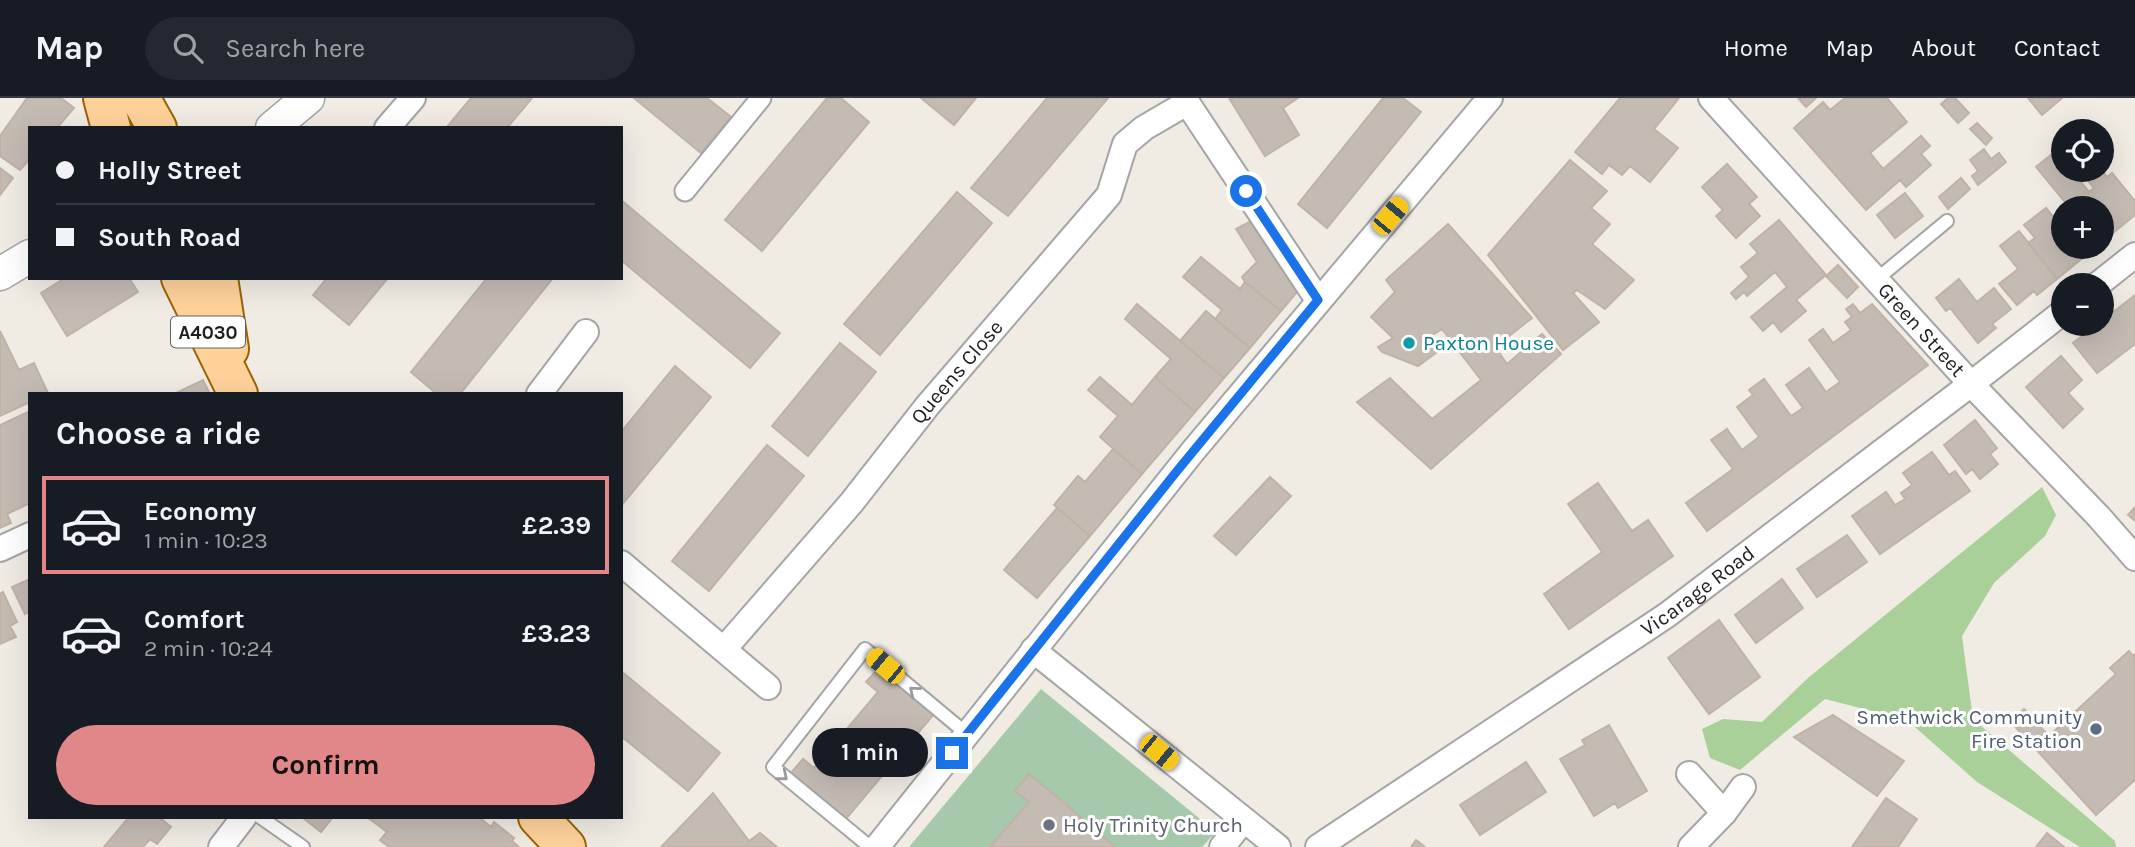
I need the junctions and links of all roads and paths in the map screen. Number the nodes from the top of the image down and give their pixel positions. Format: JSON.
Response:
{"nodes":[{"id":1,"x":103,"y":98,"type":"edge"},
{"id":2,"x":140,"y":98,"type":"edge"},
{"id":3,"x":308,"y":98,"type":"edge"},
{"id":4,"x":413,"y":98,"type":"edge"},
{"id":5,"x":761,"y":98,"type":"edge"},
{"id":6,"x":1490,"y":98,"type":"edge"},
{"id":7,"x":1711,"y":98,"type":"edge"},
{"id":8,"x":1186,"y":101,"type":"edge"},
{"id":9,"x":110,"y":126,"type":"edge"},
{"id":10,"x":156,"y":126,"type":"edge"},
{"id":11,"x":274,"y":126,"type":"edge"},
{"id":12,"x":389,"y":126,"type":"edge"},
{"id":13,"x":685,"y":191,"type":"dead end"},
{"id":14,"x":1947,"y":221,"type":"dead end"},
{"id":15,"x":2135,"y":255,"type":"edge"},
{"id":16,"x":28,"y":257,"type":"edge"},
{"id":17,"x":2112,"y":273,"type":"edge"},
{"id":18,"x":0,"y":274,"type":"edge"},
{"id":19,"x":1877,"y":279,"type":"junction"},
{"id":20,"x":182,"y":280,"type":"edge"},
{"id":21,"x":218,"y":280,"type":"edge"},
{"id":22,"x":1318,"y":300,"type":"junction"},
{"id":23,"x":2051,"y":321,"type":"edge"},
{"id":24,"x":585,"y":331,"type":"dead end"},
{"id":25,"x":1971,"y":384,"type":"junction"},
{"id":26,"x":237,"y":389,"type":"edge"},
{"id":27,"x":540,"y":392,"type":"edge"},
{"id":28,"x":28,"y":536,"type":"edge"},
{"id":29,"x":0,"y":550,"type":"edge"},
{"id":30,"x":2135,"y":558,"type":"edge"},
{"id":31,"x":623,"y":565,"type":"edge"},
{"id":32,"x":724,"y":649,"type":"junction"},
{"id":33,"x":1033,"y":650,"type":"junction"},
{"id":34,"x":768,"y":687,"type":"dead end"},
{"id":35,"x":967,"y":734,"type":"junction"},
{"id":36,"x":1689,"y":774,"type":"dead end"},
{"id":37,"x":1743,"y":787,"type":"dead end"},
{"id":38,"x":1724,"y":813,"type":"junction"},
{"id":39,"x":242,"y":819,"type":"edge"},
{"id":40,"x":263,"y":819,"type":"edge"},
{"id":41,"x":540,"y":819,"type":"edge"},
{"id":42,"x":1243,"y":821,"type":"junction"},
{"id":43,"x":221,"y":847,"type":"edge"},
{"id":44,"x":303,"y":847,"type":"edge"},
{"id":45,"x":566,"y":847,"type":"edge"},
{"id":46,"x":870,"y":847,"type":"edge"},
{"id":47,"x":877,"y":847,"type":"edge"},
{"id":48,"x":1222,"y":847,"type":"edge"},
{"id":49,"x":1278,"y":847,"type":"edge"},
{"id":50,"x":1318,"y":847,"type":"edge"},
{"id":51,"x":1691,"y":847,"type":"edge"}],
"edges":[{"from":1,"to":9,"type":"main road"},
{"from":2,"to":10,"type":"main road"},
{"from":3,"to":11,"type":"street"},
{"from":4,"to":12,"type":"street"},
{"from":5,"to":13,"type":"street"},
{"from":6,"to":22,"type":"street"},
{"from":7,"to":19,"type":"street","name":"Green Street"},
{"from":8,"to":22,"type":"street"},
{"from":8,"to":32,"type":"street","name":"Queens Close"},
{"from":14,"to":19,"type":"lane"},
{"from":15,"to":17,"type":"street"},
{"from":16,"to":18,"type":"street"},
{"from":19,"to":25,"type":"street","name":"Green Street"},
{"from":20,"to":26,"type":"main road","number":"A4030"},
{"from":21,"to":26,"type":"main road","number":"A4030"},
{"from":22,"to":33,"type":"street"},
{"from":23,"to":25,"type":"street","name":"Vicarage Road"},
{"from":24,"to":27,"type":"street"},
{"from":25,"to":30,"type":"street","name":"Green Street"},
{"from":25,"to":50,"type":"street","name":"Vicarage Road"},
{"from":28,"to":29,"type":"street"},
{"from":31,"to":32,"type":"street"},
{"from":32,"to":34,"type":"street"},
{"from":33,"to":35,"type":"street"},
{"from":33,"to":42,"type":"street"},
{"from":35,"to":46,"type":"lane","one_way":true},
{"from":35,"to":47,"type":"street"},
{"from":36,"to":38,"type":"street"},
{"from":37,"to":38,"type":"street"},
{"from":38,"to":51,"type":"street"},
{"from":39,"to":43,"type":"street"},
{"from":40,"to":44,"type":"lane"},
{"from":41,"to":45,"type":"main road"},
{"from":42,"to":48,"type":"street"},
{"from":42,"to":49,"type":"street"}]}
